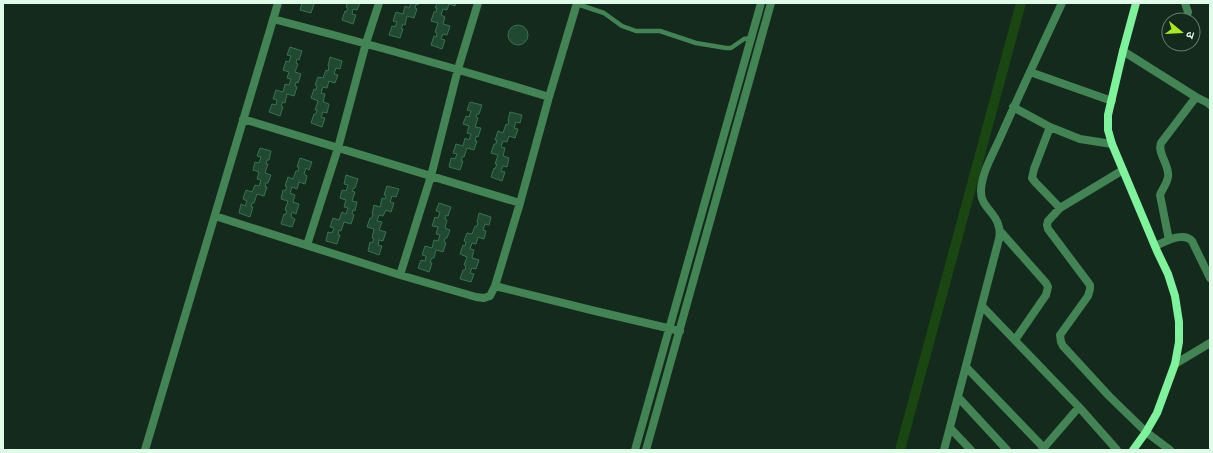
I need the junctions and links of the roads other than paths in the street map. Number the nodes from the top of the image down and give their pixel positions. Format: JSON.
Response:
{"nodes":[{"id":1,"x":278,"y":3,"type":"edge"},
{"id":2,"x":379,"y":3,"type":"edge"},
{"id":3,"x":478,"y":3,"type":"edge"},
{"id":4,"x":761,"y":3,"type":"edge"},
{"id":5,"x":771,"y":3,"type":"edge"},
{"id":6,"x":1062,"y":3,"type":"edge"},
{"id":7,"x":1136,"y":3,"type":"edge"},
{"id":8,"x":1185,"y":3,"type":"edge"},
{"id":9,"x":577,"y":4,"type":"edge"},
{"id":10,"x":1188,"y":12,"type":"dead end"},
{"id":11,"x":273,"y":19,"type":"junction"},
{"id":12,"x":751,"y":38,"type":"junction"},
{"id":13,"x":366,"y":43,"type":"junction"},
{"id":14,"x":1123,"y":51,"type":"junction"},
{"id":15,"x":458,"y":69,"type":"junction"},
{"id":16,"x":1030,"y":72,"type":"junction"},
{"id":17,"x":549,"y":97,"type":"junction"},
{"id":18,"x":1196,"y":97,"type":"junction"},
{"id":19,"x":1112,"y":101,"type":"junction"},
{"id":20,"x":1209,"y":104,"type":"edge"},
{"id":21,"x":1014,"y":107,"type":"junction"},
{"id":22,"x":243,"y":119,"type":"junction"},
{"id":23,"x":1050,"y":127,"type":"junction"},
{"id":24,"x":1112,"y":144,"type":"junction"},
{"id":25,"x":338,"y":148,"type":"junction"},
{"id":26,"x":1123,"y":170,"type":"junction"},
{"id":27,"x":431,"y":176,"type":"junction"},
{"id":28,"x":520,"y":203,"type":"junction"},
{"id":29,"x":1060,"y":208,"type":"junction"},
{"id":30,"x":215,"y":216,"type":"junction"},
{"id":31,"x":1000,"y":230,"type":"junction"},
{"id":32,"x":1169,"y":240,"type":"junction"},
{"id":33,"x":307,"y":245,"type":"junction"},
{"id":34,"x":1155,"y":246,"type":"junction"},
{"id":35,"x":400,"y":275,"type":"junction"},
{"id":36,"x":1210,"y":278,"type":"edge"},
{"id":37,"x":495,"y":286,"type":"junction"},
{"id":38,"x":982,"y":306,"type":"junction"},
{"id":39,"x":669,"y":329,"type":"junction"},
{"id":40,"x":680,"y":331,"type":"junction"},
{"id":41,"x":1015,"y":340,"type":"junction"},
{"id":42,"x":1210,"y":343,"type":"edge"},
{"id":43,"x":1175,"y":364,"type":"junction"},
{"id":44,"x":966,"y":367,"type":"junction"},
{"id":45,"x":958,"y":397,"type":"junction"},
{"id":46,"x":1079,"y":407,"type":"junction"},
{"id":47,"x":950,"y":428,"type":"junction"},
{"id":48,"x":1146,"y":432,"type":"junction"},
{"id":49,"x":1043,"y":449,"type":"edge"},
{"id":50,"x":145,"y":450,"type":"edge"},
{"id":51,"x":635,"y":450,"type":"edge"},
{"id":52,"x":646,"y":450,"type":"edge"},
{"id":53,"x":944,"y":450,"type":"edge"},
{"id":54,"x":971,"y":450,"type":"edge"},
{"id":55,"x":1007,"y":450,"type":"edge"},
{"id":56,"x":1116,"y":450,"type":"edge"},
{"id":57,"x":1133,"y":450,"type":"edge"},
{"id":58,"x":1170,"y":450,"type":"edge"}],
"edges":[{"from":1,"to":11,"type":"street"},
{"from":2,"to":13,"type":"street"},
{"from":3,"to":15,"type":"street"},
{"from":4,"to":12,"type":"street"},
{"from":5,"to":40,"type":"street"},
{"from":6,"to":16,"type":"street"},
{"from":7,"to":14,"type":"street"},
{"from":8,"to":10,"type":"street"},
{"from":9,"to":12,"type":"lane"},
{"from":9,"to":17,"type":"street"},
{"from":11,"to":13,"type":"street"},
{"from":11,"to":22,"type":"street"},
{"from":12,"to":39,"type":"street"},
{"from":13,"to":15,"type":"street"},
{"from":13,"to":25,"type":"street"},
{"from":14,"to":18,"type":"street"},
{"from":14,"to":19,"type":"street"},
{"from":15,"to":17,"type":"street"},
{"from":15,"to":27,"type":"street"},
{"from":16,"to":19,"type":"street"},
{"from":16,"to":21,"type":"street"},
{"from":17,"to":28,"type":"street"},
{"from":18,"to":20,"type":"street"},
{"from":18,"to":32,"type":"street"},
{"from":19,"to":24,"type":"street"},
{"from":21,"to":23,"type":"street"},
{"from":21,"to":31,"type":"street"},
{"from":22,"to":25,"type":"street"},
{"from":22,"to":30,"type":"street"},
{"from":23,"to":24,"type":"street"},
{"from":23,"to":29,"type":"street"},
{"from":24,"to":26,"type":"street"},
{"from":25,"to":27,"type":"street"},
{"from":25,"to":33,"type":"street"},
{"from":26,"to":29,"type":"street"},
{"from":26,"to":34,"type":"street"},
{"from":27,"to":28,"type":"street"},
{"from":27,"to":35,"type":"street"},
{"from":28,"to":37,"type":"street"},
{"from":29,"to":48,"type":"street"},
{"from":30,"to":33,"type":"street"},
{"from":30,"to":50,"type":"street"},
{"from":31,"to":38,"type":"street"},
{"from":31,"to":41,"type":"street"},
{"from":32,"to":34,"type":"street"},
{"from":32,"to":36,"type":"street"},
{"from":33,"to":35,"type":"street"},
{"from":34,"to":43,"type":"street"},
{"from":35,"to":37,"type":"street"},
{"from":37,"to":39,"type":"street"},
{"from":38,"to":41,"type":"street"},
{"from":38,"to":44,"type":"street"},
{"from":39,"to":40,"type":"street"},
{"from":39,"to":51,"type":"street"},
{"from":40,"to":52,"type":"street"},
{"from":41,"to":46,"type":"street"},
{"from":42,"to":43,"type":"street"},
{"from":43,"to":48,"type":"street"},
{"from":44,"to":45,"type":"street"},
{"from":44,"to":49,"type":"street"},
{"from":45,"to":47,"type":"street"},
{"from":45,"to":55,"type":"street"},
{"from":46,"to":49,"type":"street"},
{"from":46,"to":56,"type":"street"},
{"from":47,"to":53,"type":"street"},
{"from":47,"to":54,"type":"street"},
{"from":48,"to":57,"type":"street"},
{"from":48,"to":58,"type":"street"}]}
